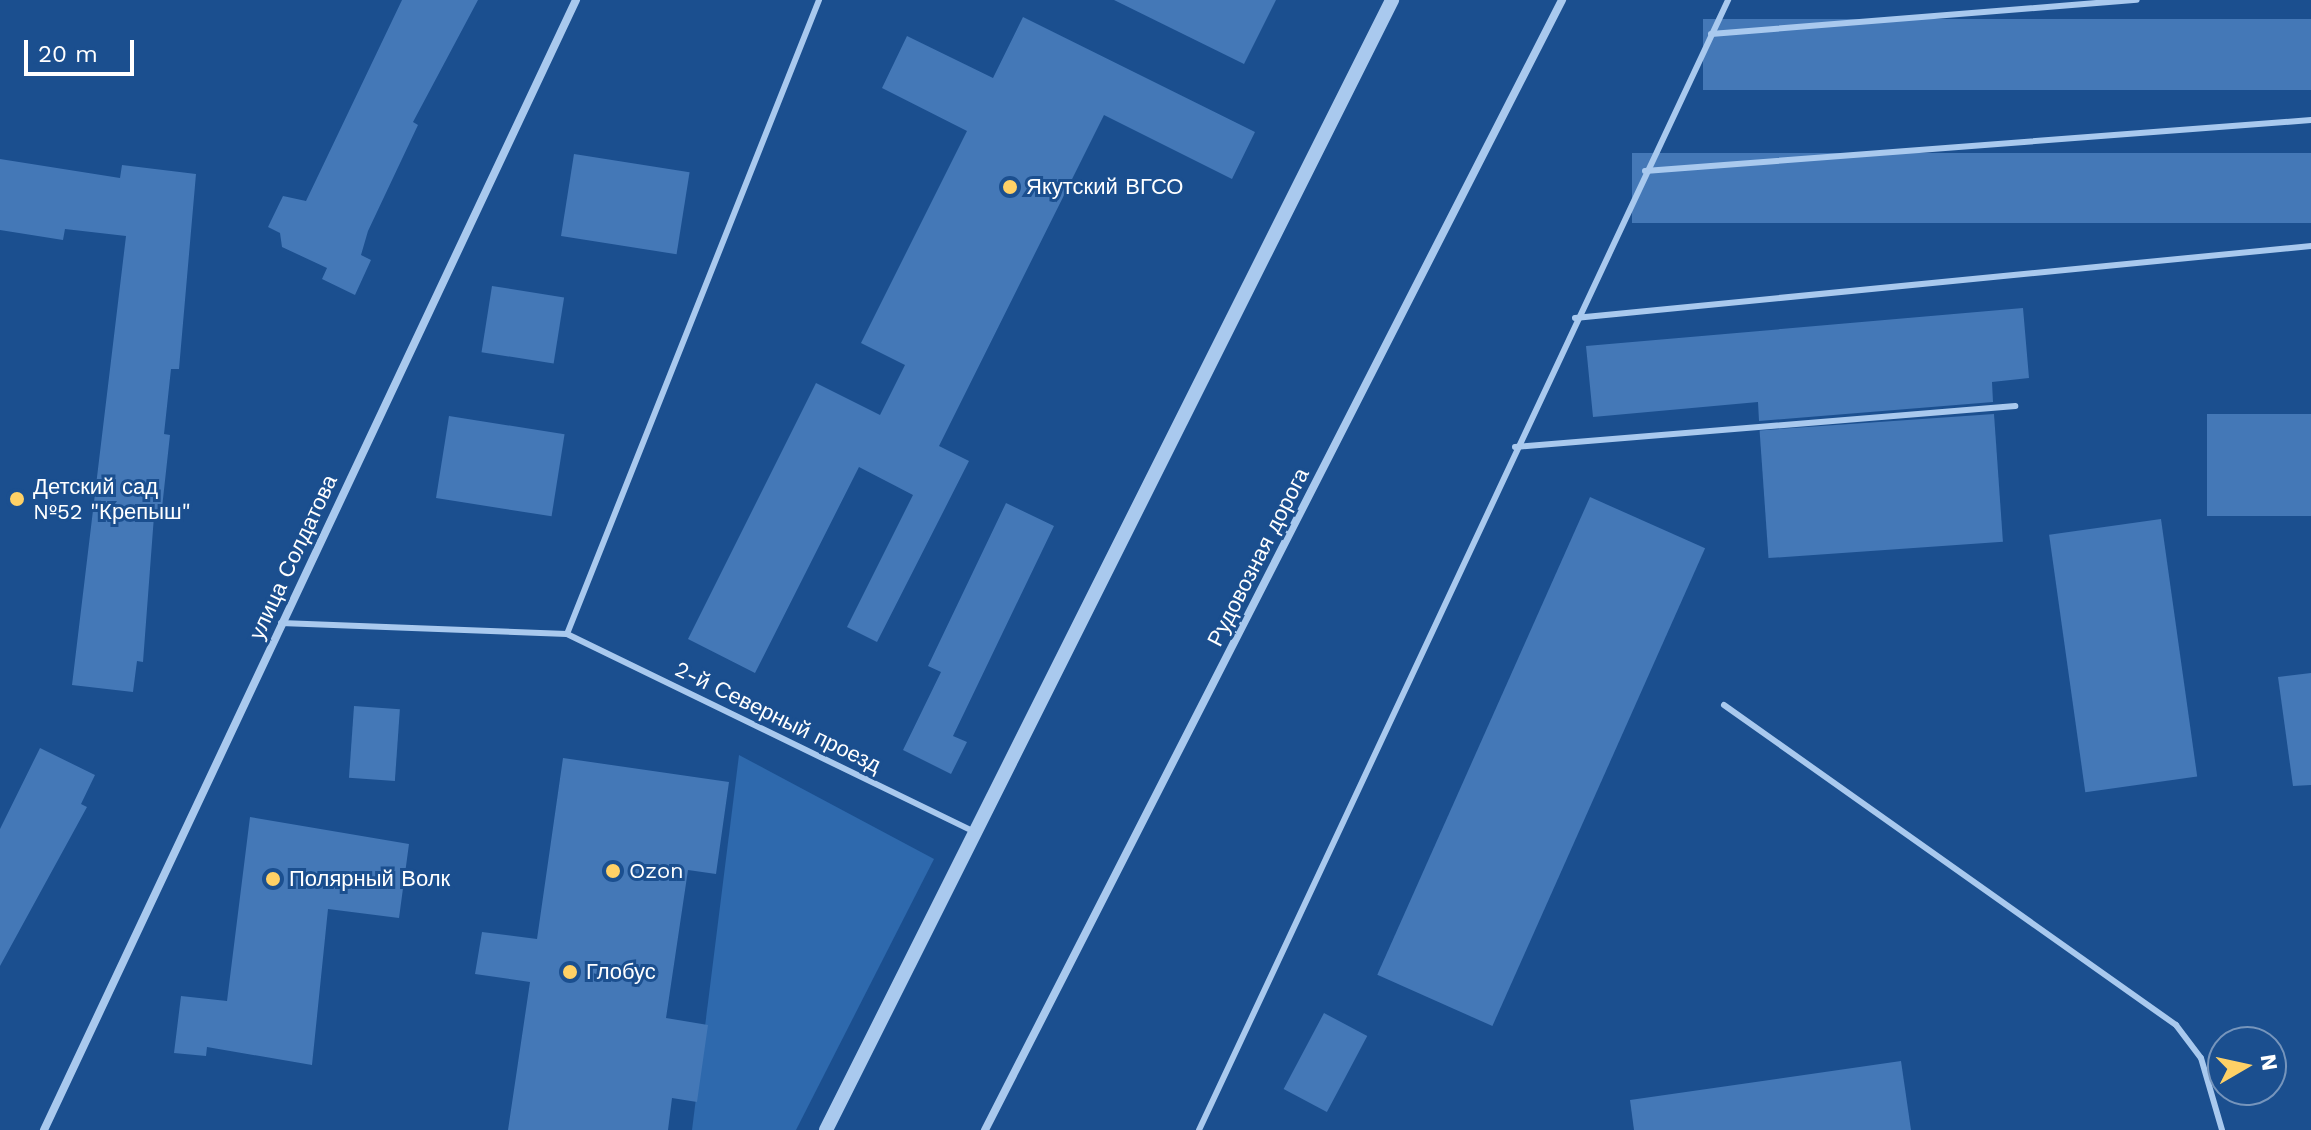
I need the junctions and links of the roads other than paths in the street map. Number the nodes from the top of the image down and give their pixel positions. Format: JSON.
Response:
{"nodes":[{"id":1,"x":576,"y":0,"type":"edge"},
{"id":2,"x":819,"y":0,"type":"edge"},
{"id":3,"x":1392,"y":0,"type":"edge"},
{"id":4,"x":1562,"y":0,"type":"edge"},
{"id":5,"x":1728,"y":0,"type":"edge"},
{"id":6,"x":2137,"y":0,"type":"edge"},
{"id":7,"x":1711,"y":34,"type":"junction"},
{"id":8,"x":2311,"y":120,"type":"edge"},
{"id":9,"x":1644,"y":171,"type":"junction"},
{"id":10,"x":2311,"y":246,"type":"edge"},
{"id":11,"x":1575,"y":318,"type":"junction"},
{"id":12,"x":2015,"y":406,"type":"dead end"},
{"id":13,"x":1515,"y":447,"type":"junction"},
{"id":14,"x":281,"y":623,"type":"junction"},
{"id":15,"x":567,"y":634,"type":"junction"},
{"id":16,"x":1724,"y":705,"type":"dead end"},
{"id":17,"x":975,"y":832,"type":"junction"},
{"id":18,"x":44,"y":1130,"type":"edge"},
{"id":19,"x":826,"y":1130,"type":"edge"},
{"id":20,"x":985,"y":1130,"type":"edge"},
{"id":21,"x":1199,"y":1130,"type":"edge"},
{"id":22,"x":2222,"y":1130,"type":"edge"}],
"edges":[{"from":1,"to":14,"type":"street","name":"улица Солдатова"},
{"from":2,"to":15,"type":"lane"},
{"from":3,"to":17,"type":"street"},
{"from":4,"to":20,"type":"street","name":"Рудовозная дорога"},
{"from":5,"to":7,"type":"lane"},
{"from":6,"to":7,"type":"lane"},
{"from":7,"to":9,"type":"lane"},
{"from":8,"to":9,"type":"lane"},
{"from":9,"to":11,"type":"lane"},
{"from":10,"to":11,"type":"lane"},
{"from":11,"to":13,"type":"lane"},
{"from":12,"to":13,"type":"lane"},
{"from":13,"to":21,"type":"lane"},
{"from":14,"to":15,"type":"lane"},
{"from":14,"to":18,"type":"street","name":"улица Солдатова"},
{"from":15,"to":17,"type":"lane","name":"2-й Северный проезд"},
{"from":16,"to":22,"type":"lane"},
{"from":17,"to":19,"type":"street"}]}
